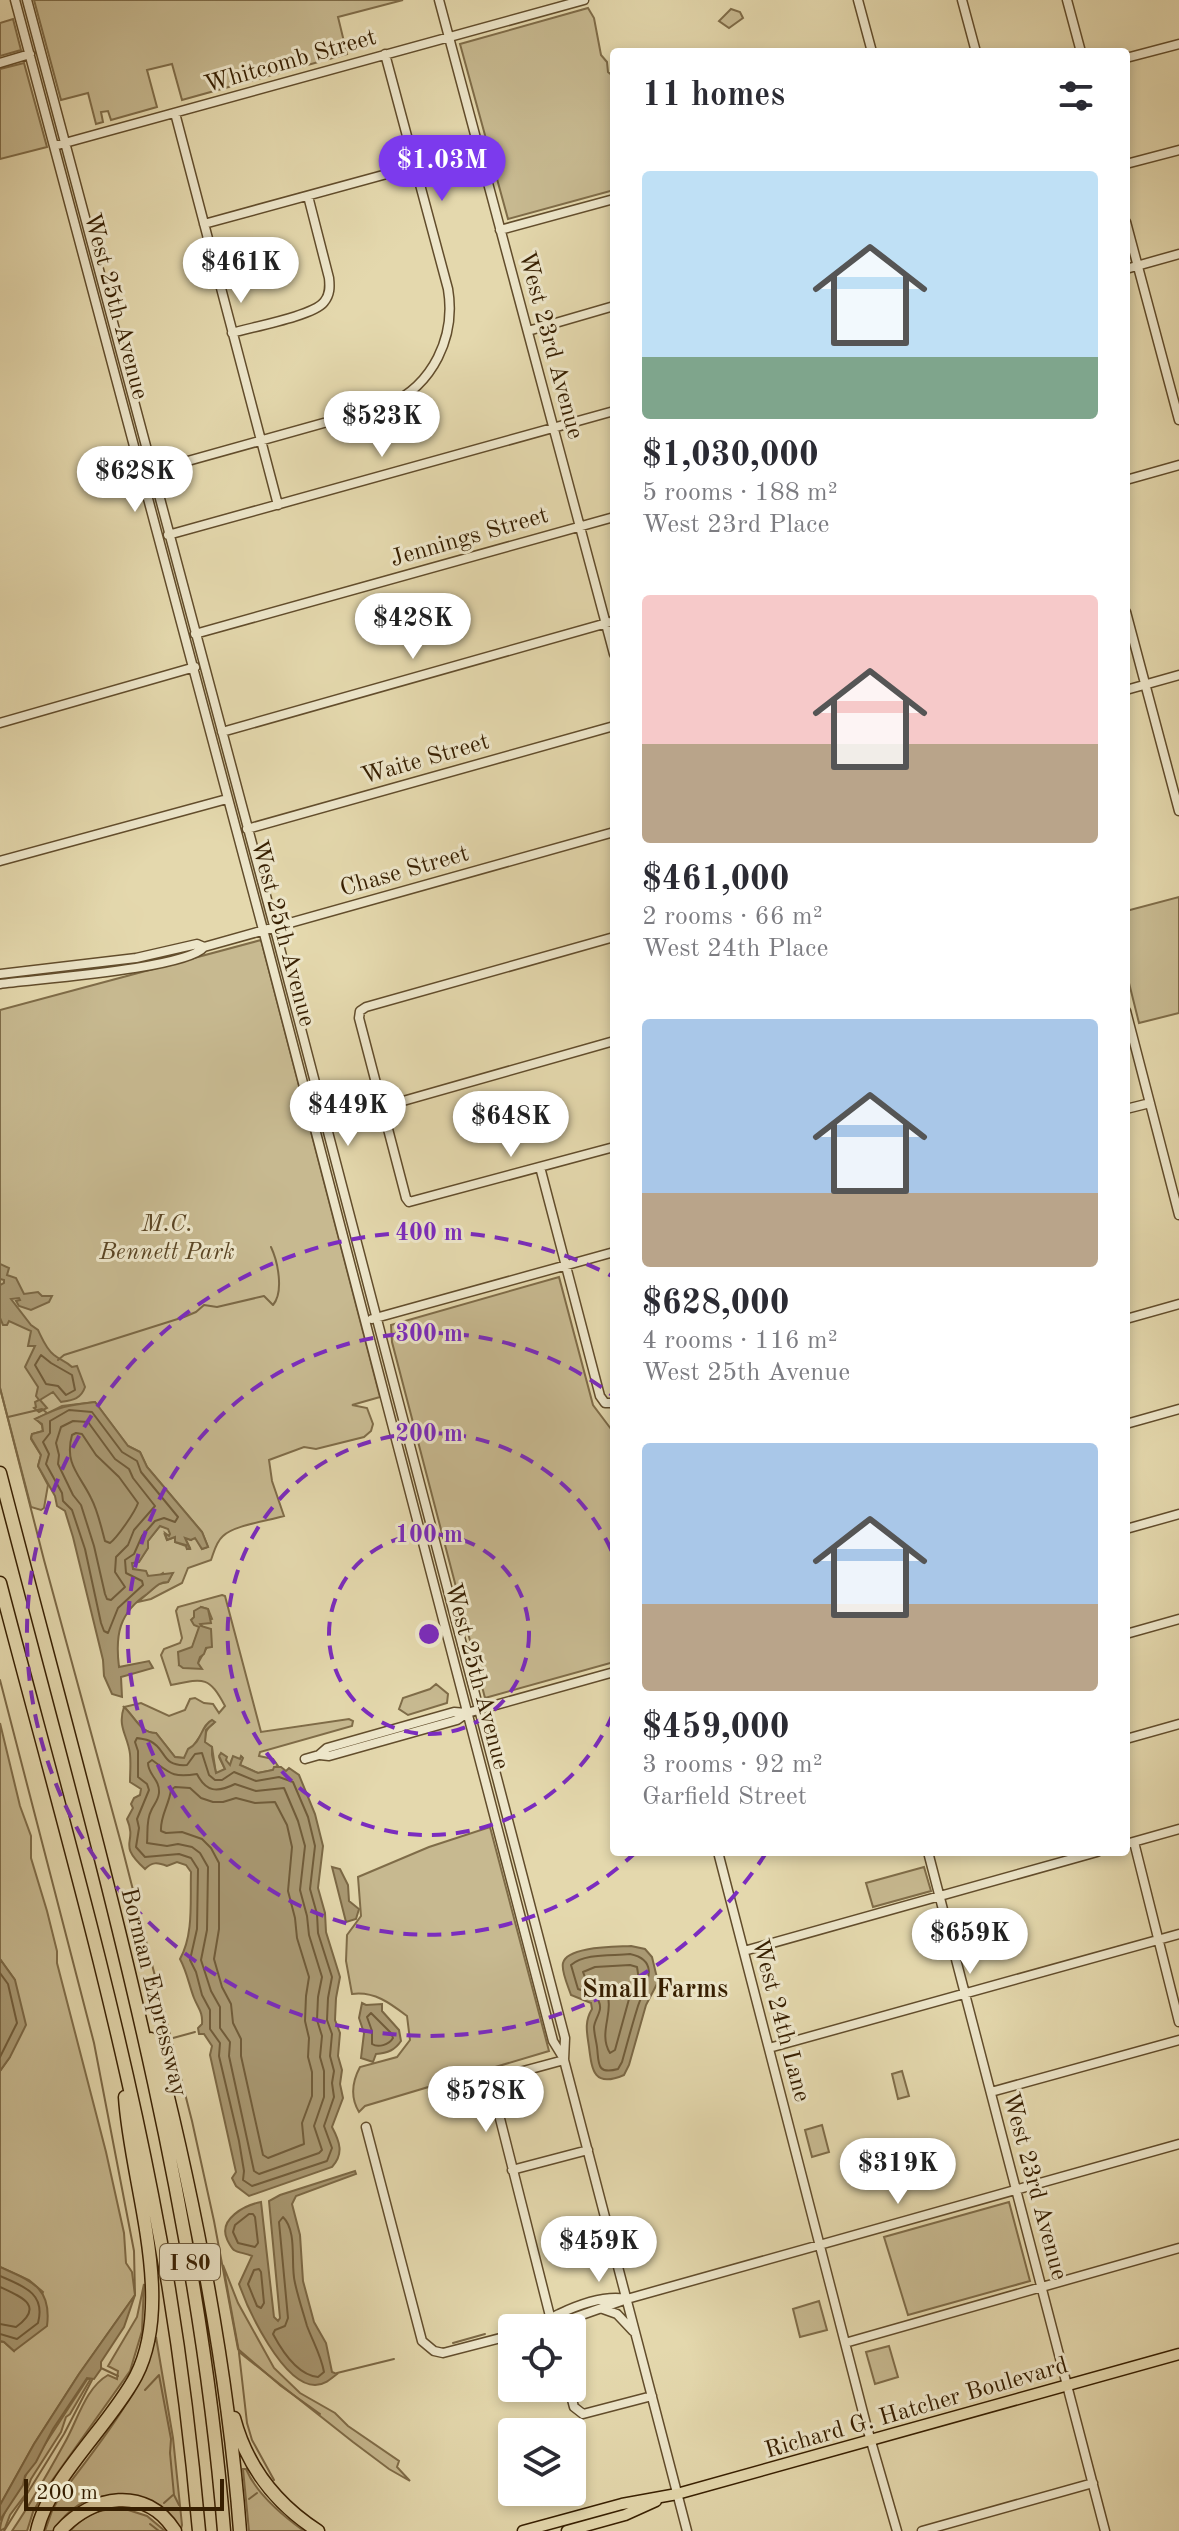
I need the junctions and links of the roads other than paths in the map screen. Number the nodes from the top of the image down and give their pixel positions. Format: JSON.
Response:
{"nodes":[{"id":1,"x":15,"y":0,"type":"edge"},
{"id":2,"x":27,"y":0,"type":"edge"},
{"id":3,"x":439,"y":0,"type":"edge"},
{"id":4,"x":584,"y":0,"type":"edge"},
{"id":5,"x":858,"y":0,"type":"edge"},
{"id":6,"x":962,"y":0,"type":"edge"},
{"id":7,"x":1067,"y":0,"type":"edge"},
{"id":8,"x":449,"y":37,"type":"junction"},
{"id":9,"x":1179,"y":44,"type":"edge"},
{"id":10,"x":871,"y":48,"type":"edge"},
{"id":11,"x":975,"y":48,"type":"edge"},
{"id":12,"x":1080,"y":48,"type":"edge"},
{"id":13,"x":30,"y":54,"type":"junction"},
{"id":14,"x":385,"y":54,"type":"junction"},
{"id":15,"x":1130,"y":57,"type":"edge"},
{"id":16,"x":0,"y":63,"type":"edge"},
{"id":17,"x":175,"y":113,"type":"junction"},
{"id":18,"x":65,"y":143,"type":"junction"},
{"id":19,"x":54,"y":146,"type":"junction"},
{"id":20,"x":1179,"y":150,"type":"edge"},
{"id":21,"x":1130,"y":163,"type":"edge"},
{"id":22,"x":416,"y":166,"type":"junction"},
{"id":23,"x":308,"y":196,"type":"junction"},
{"id":24,"x":610,"y":200,"type":"edge"},
{"id":25,"x":204,"y":224,"type":"junction"},
{"id":26,"x":500,"y":230,"type":"junction"},
{"id":27,"x":1130,"y":236,"type":"edge"},
{"id":28,"x":1179,"y":254,"type":"edge"},
{"id":29,"x":1138,"y":265,"type":"junction"},
{"id":30,"x":1130,"y":268,"type":"edge"},
{"id":31,"x":610,"y":307,"type":"edge"},
{"id":32,"x":528,"y":331,"type":"junction"},
{"id":33,"x":232,"y":333,"type":"junction"},
{"id":34,"x":610,"y":412,"type":"edge"},
{"id":35,"x":1179,"y":420,"type":"edge"},
{"id":36,"x":554,"y":428,"type":"junction"},
{"id":37,"x":262,"y":441,"type":"junction"},
{"id":38,"x":1179,"y":465,"type":"edge"},
{"id":39,"x":152,"y":471,"type":"junction"},
{"id":40,"x":1130,"y":479,"type":"edge"},
{"id":41,"x":278,"y":505,"type":"junction"},
{"id":42,"x":610,"y":518,"type":"edge"},
{"id":43,"x":580,"y":526,"type":"junction"},
{"id":44,"x":169,"y":535,"type":"junction"},
{"id":45,"x":158,"y":538,"type":"junction"},
{"id":46,"x":610,"y":622,"type":"edge"},
{"id":47,"x":1130,"y":626,"type":"edge"},
{"id":48,"x":195,"y":634,"type":"junction"},
{"id":49,"x":204,"y":665,"type":"junction"},
{"id":50,"x":192,"y":668,"type":"junction"},
{"id":51,"x":1179,"y":675,"type":"edge"},
{"id":52,"x":1146,"y":684,"type":"junction"},
{"id":53,"x":1130,"y":689,"type":"edge"},
{"id":54,"x":0,"y":723,"type":"edge"},
{"id":55,"x":610,"y":727,"type":"edge"},
{"id":56,"x":222,"y":732,"type":"junction"},
{"id":57,"x":227,"y":799,"type":"junction"},
{"id":58,"x":1179,"y":811,"type":"edge"},
{"id":59,"x":247,"y":829,"type":"junction"},
{"id":60,"x":610,"y":833,"type":"edge"},
{"id":61,"x":0,"y":861,"type":"edge"},
{"id":62,"x":274,"y":927,"type":"junction"},
{"id":63,"x":263,"y":931,"type":"junction"},
{"id":64,"x":610,"y":938,"type":"edge"},
{"id":65,"x":204,"y":947,"type":"junction"},
{"id":66,"x":0,"y":974,"type":"edge"},
{"id":67,"x":0,"y":984,"type":"edge"},
{"id":68,"x":1130,"y":1026,"type":"edge"},
{"id":69,"x":610,"y":1042,"type":"edge"},
{"id":70,"x":1150,"y":1103,"type":"junction"},
{"id":71,"x":382,"y":1107,"type":"junction"},
{"id":72,"x":1130,"y":1108,"type":"edge"},
{"id":73,"x":610,"y":1148,"type":"edge"},
{"id":74,"x":540,"y":1167,"type":"junction"},
{"id":75,"x":1179,"y":1215,"type":"edge"},
{"id":76,"x":610,"y":1253,"type":"edge"},
{"id":77,"x":566,"y":1265,"type":"junction"},
{"id":78,"x":1179,"y":1304,"type":"edge"},
{"id":79,"x":376,"y":1318,"type":"junction"},
{"id":80,"x":1130,"y":1318,"type":"edge"},
{"id":81,"x":365,"y":1321,"type":"junction"},
{"id":82,"x":610,"y":1403,"type":"edge"},
{"id":83,"x":1179,"y":1409,"type":"edge"},
{"id":84,"x":1130,"y":1423,"type":"edge"},
{"id":85,"x":0,"y":1473,"type":"edge"},
{"id":86,"x":1179,"y":1514,"type":"edge"},
{"id":87,"x":1130,"y":1528,"type":"edge"},
{"id":88,"x":0,"y":1583,"type":"edge"},
{"id":89,"x":1179,"y":1619,"type":"edge"},
{"id":90,"x":1130,"y":1633,"type":"edge"},
{"id":91,"x":610,"y":1673,"type":"edge"},
{"id":92,"x":480,"y":1710,"type":"junction"},
{"id":93,"x":467,"y":1713,"type":"junction"},
{"id":94,"x":1179,"y":1724,"type":"edge"},
{"id":95,"x":1130,"y":1738,"type":"edge"},
{"id":96,"x":305,"y":1759,"type":"dead end"},
{"id":97,"x":1179,"y":1829,"type":"edge"},
{"id":98,"x":1130,"y":1843,"type":"edge"},
{"id":99,"x":721,"y":1856,"type":"edge"},
{"id":100,"x":929,"y":1856,"type":"edge"},
{"id":101,"x":1083,"y":1856,"type":"edge"},
{"id":102,"x":940,"y":1896,"type":"junction"},
{"id":103,"x":1179,"y":1934,"type":"edge"},
{"id":104,"x":1159,"y":1940,"type":"junction"},
{"id":105,"x":744,"y":1951,"type":"junction"},
{"id":106,"x":965,"y":1994,"type":"junction"},
{"id":107,"x":135,"y":1997,"type":"junction"},
{"id":108,"x":1179,"y":2022,"type":"edge"},
{"id":109,"x":1179,"y":2040,"type":"edge"},
{"id":110,"x":769,"y":2048,"type":"junction"},
{"id":111,"x":122,"y":2054,"type":"junction"},
{"id":112,"x":564,"y":2060,"type":"junction"},
{"id":113,"x":991,"y":2092,"type":"junction"},
{"id":114,"x":366,"y":2127,"type":"dead end"},
{"id":115,"x":1179,"y":2144,"type":"edge"},
{"id":116,"x":588,"y":2150,"type":"junction"},
{"id":117,"x":512,"y":2170,"type":"junction"},
{"id":118,"x":1016,"y":2190,"type":"junction"},
{"id":119,"x":820,"y":2244,"type":"junction"},
{"id":120,"x":1179,"y":2248,"type":"edge"},
{"id":121,"x":1042,"y":2287,"type":"junction"},
{"id":122,"x":627,"y":2299,"type":"junction"},
{"id":123,"x":602,"y":2309,"type":"junction"},
{"id":124,"x":549,"y":2314,"type":"edge"},
{"id":125,"x":560,"y":2314,"type":"edge"},
{"id":126,"x":586,"y":2314,"type":"edge"},
{"id":127,"x":636,"y":2334,"type":"junction"},
{"id":128,"x":498,"y":2339,"type":"edge"},
{"id":129,"x":845,"y":2343,"type":"junction"},
{"id":130,"x":1179,"y":2354,"type":"edge"},
{"id":131,"x":224,"y":2377,"type":"junction"},
{"id":132,"x":1067,"y":2385,"type":"junction"},
{"id":133,"x":652,"y":2396,"type":"junction"},
{"id":134,"x":573,"y":2402,"type":"edge"},
{"id":135,"x":872,"y":2440,"type":"junction"},
{"id":136,"x":1093,"y":2483,"type":"junction"},
{"id":137,"x":677,"y":2494,"type":"junction"},
{"id":138,"x":663,"y":2498,"type":"junction"},
{"id":139,"x":37,"y":2531,"type":"edge"},
{"id":140,"x":60,"y":2531,"type":"edge"},
{"id":141,"x":175,"y":2531,"type":"edge"},
{"id":142,"x":199,"y":2531,"type":"edge"},
{"id":143,"x":224,"y":2531,"type":"edge"},
{"id":144,"x":240,"y":2531,"type":"edge"},
{"id":145,"x":318,"y":2531,"type":"edge"},
{"id":146,"x":523,"y":2531,"type":"edge"},
{"id":147,"x":567,"y":2531,"type":"edge"},
{"id":148,"x":687,"y":2531,"type":"edge"},
{"id":149,"x":897,"y":2531,"type":"edge"},
{"id":150,"x":922,"y":2531,"type":"edge"},
{"id":151,"x":1105,"y":2531,"type":"edge"}],
"edges":[{"from":1,"to":13,"type":"street","name":"West 25th Avenue"},
{"from":2,"to":18,"type":"street","name":"West 25th Avenue"},
{"from":3,"to":8,"type":"street","name":"West 23rd Avenue"},
{"from":4,"to":8,"type":"street","name":"Whitcomb Street"},
{"from":5,"to":10,"type":"street"},
{"from":6,"to":11,"type":"street"},
{"from":7,"to":12,"type":"street"},
{"from":8,"to":14,"type":"street","name":"Whitcomb Street"},
{"from":8,"to":26,"type":"street","name":"West 23rd Avenue"},
{"from":9,"to":15,"type":"street"},
{"from":13,"to":16,"type":"street"},
{"from":13,"to":19,"type":"street","name":"West 25th Avenue"},
{"from":14,"to":17,"type":"street","name":"Whitcomb Street"},
{"from":14,"to":22,"type":"street"},
{"from":17,"to":18,"type":"street","name":"Whitcomb Street"},
{"from":17,"to":25,"type":"street"},
{"from":18,"to":19,"type":"street","name":"Whitcomb Street"},
{"from":18,"to":39,"type":"street","name":"West 25th Avenue"},
{"from":19,"to":45,"type":"street","name":"West 25th Avenue"},
{"from":20,"to":21,"type":"street"},
{"from":22,"to":23,"type":"street"},
{"from":22,"to":37,"type":"street"},
{"from":23,"to":25,"type":"street"},
{"from":23,"to":33,"type":"street"},
{"from":24,"to":26,"type":"street"},
{"from":25,"to":33,"type":"street"},
{"from":26,"to":32,"type":"street","name":"West 23rd Avenue"},
{"from":27,"to":29,"type":"street"},
{"from":28,"to":29,"type":"street"},
{"from":29,"to":30,"type":"street"},
{"from":29,"to":35,"type":"street"},
{"from":31,"to":32,"type":"street"},
{"from":32,"to":36,"type":"street","name":"West 23rd Avenue"},
{"from":33,"to":37,"type":"street"},
{"from":34,"to":36,"type":"street"},
{"from":36,"to":41,"type":"street"},
{"from":36,"to":43,"type":"street","name":"West 23rd Avenue"},
{"from":37,"to":39,"type":"street"},
{"from":37,"to":41,"type":"street"},
{"from":38,"to":40,"type":"street"},
{"from":39,"to":44,"type":"street","name":"West 25th Avenue"},
{"from":41,"to":44,"type":"street"},
{"from":42,"to":43,"type":"street","name":"Jennings Street"},
{"from":43,"to":46,"type":"street","name":"West 23rd Avenue"},
{"from":43,"to":48,"type":"street","name":"Jennings Street"},
{"from":44,"to":45,"type":"street"},
{"from":44,"to":48,"type":"street","name":"West 25th Avenue"},
{"from":45,"to":50,"type":"street","name":"West 25th Avenue"},
{"from":46,"to":56,"type":"street"},
{"from":47,"to":52,"type":"street"},
{"from":48,"to":49,"type":"street","name":"West 25th Avenue"},
{"from":49,"to":50,"type":"street"},
{"from":49,"to":56,"type":"street","name":"West 25th Avenue"},
{"from":50,"to":54,"type":"street"},
{"from":50,"to":57,"type":"street","name":"West 25th Avenue"},
{"from":51,"to":52,"type":"street"},
{"from":52,"to":53,"type":"street"},
{"from":52,"to":58,"type":"street"},
{"from":55,"to":59,"type":"street","name":"Waite Street"},
{"from":56,"to":59,"type":"street","name":"West 25th Avenue"},
{"from":57,"to":61,"type":"street"},
{"from":57,"to":63,"type":"street","name":"West 25th Avenue"},
{"from":59,"to":62,"type":"street","name":"West 25th Avenue"},
{"from":60,"to":62,"type":"street","name":"Chase Street"},
{"from":62,"to":63,"type":"street","name":"Chase Street"},
{"from":62,"to":79,"type":"street","name":"West 25th Avenue"},
{"from":63,"to":65,"type":"street","name":"Chase Street"},
{"from":63,"to":81,"type":"street","name":"West 25th Avenue"},
{"from":64,"to":71,"type":"street"},
{"from":65,"to":66,"type":"street","name":"Chase Street"},
{"from":65,"to":67,"type":"street","name":"Chase Street"},
{"from":68,"to":70,"type":"street"},
{"from":69,"to":71,"type":"street"},
{"from":70,"to":72,"type":"street"},
{"from":70,"to":75,"type":"street"},
{"from":71,"to":74,"type":"street"},
{"from":73,"to":74,"type":"street"},
{"from":74,"to":77,"type":"street"},
{"from":76,"to":77,"type":"street"},
{"from":77,"to":79,"type":"street"},
{"from":77,"to":82,"type":"street"},
{"from":78,"to":80,"type":"street"},
{"from":79,"to":81,"type":"street"},
{"from":79,"to":92,"type":"street","name":"West 25th Avenue"},
{"from":81,"to":93,"type":"street","name":"West 25th Avenue"},
{"from":83,"to":84,"type":"street"},
{"from":85,"to":107,"type":"highway","name":"Borman Expressway","number":"I 80"},
{"from":86,"to":87,"type":"street"},
{"from":88,"to":111,"type":"highway","name":"Borman Expressway","number":"I 80"},
{"from":89,"to":90,"type":"street"},
{"from":91,"to":92,"type":"street"},
{"from":92,"to":93,"type":"street"},
{"from":92,"to":112,"type":"street","name":"West 25th Avenue"},
{"from":93,"to":96,"type":"street"},
{"from":93,"to":112,"type":"street","name":"West 25th Avenue"},
{"from":94,"to":95,"type":"street"},
{"from":97,"to":98,"type":"street"},
{"from":98,"to":104,"type":"street"},
{"from":99,"to":105,"type":"street","name":"West 24th Lane"},
{"from":100,"to":102,"type":"street","name":"West 23rd Avenue"},
{"from":101,"to":102,"type":"street"},
{"from":102,"to":105,"type":"street"},
{"from":102,"to":106,"type":"street","name":"West 23rd Avenue"},
{"from":103,"to":104,"type":"street"},
{"from":104,"to":106,"type":"street"},
{"from":104,"to":108,"type":"street"},
{"from":105,"to":110,"type":"street","name":"West 24th Lane"},
{"from":106,"to":110,"type":"street"},
{"from":106,"to":113,"type":"street","name":"West 23rd Avenue"},
{"from":107,"to":131,"type":"highway"},
{"from":107,"to":143,"type":"highway","name":"Borman Expressway","number":"I 80"},
{"from":109,"to":113,"type":"street"},
{"from":110,"to":119,"type":"street","name":"West 24th Lane"},
{"from":111,"to":139,"type":"highway"},
{"from":111,"to":142,"type":"highway","name":"Borman Expressway","number":"I 80"},
{"from":112,"to":116,"type":"street","name":"West 25th Avenue"},
{"from":112,"to":117,"type":"street"},
{"from":113,"to":118,"type":"street","name":"West 23rd Avenue"},
{"from":114,"to":128,"type":"street"},
{"from":115,"to":118,"type":"street"},
{"from":116,"to":117,"type":"street"},
{"from":116,"to":122,"type":"street","name":"West 25th Avenue"},
{"from":117,"to":124,"type":"street"},
{"from":118,"to":119,"type":"street"},
{"from":118,"to":121,"type":"street","name":"West 23rd Avenue"},
{"from":119,"to":122,"type":"street"},
{"from":119,"to":129,"type":"street","name":"West 24th Lane"},
{"from":120,"to":121,"type":"street"},
{"from":121,"to":129,"type":"street"},
{"from":121,"to":132,"type":"street","name":"West 23rd Avenue"},
{"from":122,"to":123,"type":"street"},
{"from":122,"to":125,"type":"street"},
{"from":122,"to":127,"type":"street","name":"West 25th Avenue"},
{"from":123,"to":126,"type":"street"},
{"from":123,"to":127,"type":"street"},
{"from":127,"to":133,"type":"street","name":"West 25th Avenue"},
{"from":129,"to":135,"type":"street","name":"West 24th Lane"},
{"from":130,"to":132,"type":"main road","name":"Richard G. Hatcher Boulevard"},
{"from":131,"to":144,"type":"highway"},
{"from":131,"to":145,"type":"highway"},
{"from":132,"to":135,"type":"main road","name":"Richard G. Hatcher Boulevard"},
{"from":132,"to":136,"type":"street","name":"West 23rd Avenue"},
{"from":133,"to":134,"type":"street"},
{"from":133,"to":137,"type":"street","name":"West 25th Avenue"},
{"from":135,"to":137,"type":"main road","name":"Richard G. Hatcher Boulevard"},
{"from":135,"to":149,"type":"street","name":"West 24th Lane"},
{"from":136,"to":150,"type":"street"},
{"from":136,"to":151,"type":"street","name":"West 23rd Avenue"},
{"from":137,"to":138,"type":"main road","name":"Richard G. Hatcher Boulevard"},
{"from":137,"to":148,"type":"street","name":"West 25th Avenue"},
{"from":138,"to":146,"type":"main road","name":"Richard G. Hatcher Boulevard"},
{"from":138,"to":147,"type":"main road","name":"Richard G. Hatcher Boulevard"},
{"from":140,"to":141,"type":"highway"}]}
